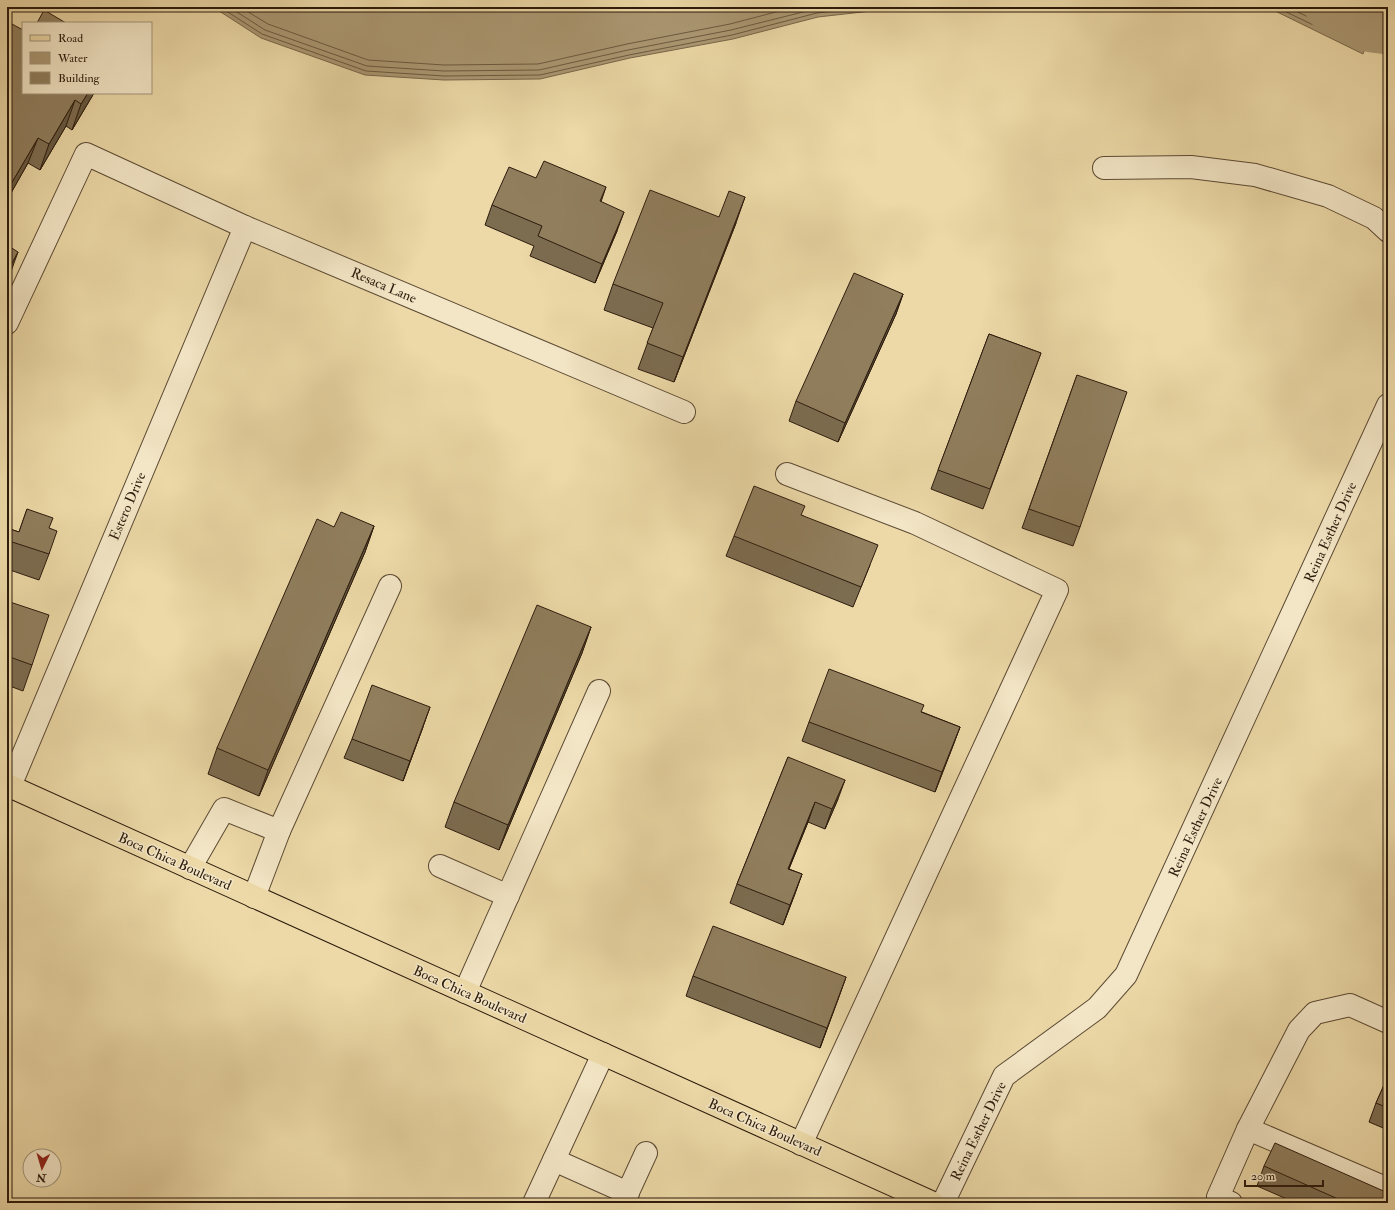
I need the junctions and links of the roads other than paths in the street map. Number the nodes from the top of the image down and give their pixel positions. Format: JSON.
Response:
{"nodes":[{"id":1,"x":1104,"y":168,"type":"dead end"},
{"id":2,"x":245,"y":227,"type":"junction"},
{"id":3,"x":1388,"y":231,"type":"edge"},
{"id":4,"x":7,"y":323,"type":"edge"},
{"id":5,"x":1388,"y":405,"type":"edge"},
{"id":6,"x":684,"y":412,"type":"dead end"},
{"id":7,"x":787,"y":474,"type":"dead end"},
{"id":8,"x":390,"y":586,"type":"dead end"},
{"id":9,"x":599,"y":691,"type":"dead end"},
{"id":10,"x":8,"y":786,"type":"edge"},
{"id":11,"x":279,"y":831,"type":"junction"},
{"id":12,"x":440,"y":866,"type":"dead end"},
{"id":13,"x":190,"y":868,"type":"junction"},
{"id":14,"x":254,"y":896,"type":"junction"},
{"id":15,"x":508,"y":896,"type":"junction"},
{"id":16,"x":465,"y":992,"type":"junction"},
{"id":17,"x":1388,"y":1022,"type":"edge"},
{"id":18,"x":603,"y":1054,"type":"junction"},
{"id":19,"x":1248,"y":1129,"type":"junction"},
{"id":20,"x":801,"y":1144,"type":"junction"},
{"id":21,"x":646,"y":1154,"type":"dead end"},
{"id":22,"x":1308,"y":1155,"type":"junction"},
{"id":23,"x":554,"y":1160,"type":"junction"},
{"id":24,"x":1336,"y":1167,"type":"junction"},
{"id":25,"x":1298,"y":1176,"type":"edge"},
{"id":26,"x":1362,"y":1178,"type":"junction"},
{"id":27,"x":1327,"y":1188,"type":"edge"},
{"id":28,"x":1388,"y":1189,"type":"edge"},
{"id":29,"x":626,"y":1198,"type":"edge"},
{"id":30,"x":1353,"y":1200,"type":"edge"},
{"id":31,"x":534,"y":1203,"type":"edge"},
{"id":32,"x":933,"y":1203,"type":"edge"},
{"id":33,"x":943,"y":1203,"type":"edge"},
{"id":34,"x":1232,"y":1203,"type":"edge"},
{"id":35,"x":1381,"y":1203,"type":"edge"}],
"edges":[{"from":1,"to":3,"type":"street"},
{"from":2,"to":4,"type":"street","name":"Resaca Lane"},
{"from":2,"to":6,"type":"street","name":"Resaca Lane"},
{"from":2,"to":10,"type":"street","name":"Estero Drive"},
{"from":5,"to":33,"type":"street","name":"Reina Esther Drive"},
{"from":7,"to":20,"type":"street"},
{"from":8,"to":11,"type":"street"},
{"from":9,"to":15,"type":"street"},
{"from":10,"to":13,"type":"main road","name":"Boca Chica Boulevard"},
{"from":11,"to":13,"type":"street"},
{"from":11,"to":14,"type":"street"},
{"from":12,"to":15,"type":"street"},
{"from":13,"to":14,"type":"main road","name":"Boca Chica Boulevard"},
{"from":14,"to":16,"type":"main road","name":"Boca Chica Boulevard"},
{"from":15,"to":16,"type":"street"},
{"from":16,"to":18,"type":"main road","name":"Boca Chica Boulevard"},
{"from":17,"to":19,"type":"street"},
{"from":18,"to":20,"type":"main road","name":"Boca Chica Boulevard"},
{"from":18,"to":23,"type":"street"},
{"from":19,"to":22,"type":"street"},
{"from":19,"to":34,"type":"street"},
{"from":20,"to":32,"type":"main road","name":"Boca Chica Boulevard"},
{"from":21,"to":29,"type":"street"},
{"from":22,"to":24,"type":"street"},
{"from":22,"to":25,"type":"street"},
{"from":23,"to":29,"type":"street"},
{"from":23,"to":31,"type":"street"},
{"from":24,"to":26,"type":"street"},
{"from":24,"to":27,"type":"street"},
{"from":26,"to":28,"type":"street"},
{"from":26,"to":30,"type":"street"},
{"from":28,"to":35,"type":"street"}]}
